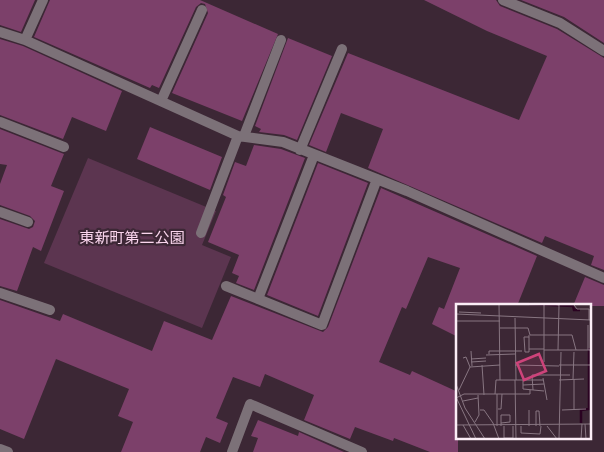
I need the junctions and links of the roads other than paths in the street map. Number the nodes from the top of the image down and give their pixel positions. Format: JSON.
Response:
{"nodes":[{"id":1,"x":43,"y":0,"type":"edge"},
{"id":2,"x":503,"y":0,"type":"edge"},
{"id":3,"x":202,"y":10,"type":"dead end"},
{"id":4,"x":0,"y":32,"type":"edge"},
{"id":5,"x":25,"y":40,"type":"junction"},
{"id":6,"x":281,"y":40,"type":"dead end"},
{"id":7,"x":342,"y":49,"type":"dead end"},
{"id":8,"x":604,"y":51,"type":"edge"},
{"id":9,"x":161,"y":101,"type":"junction"},
{"id":10,"x":0,"y":122,"type":"edge"},
{"id":11,"x":241,"y":136,"type":"junction"},
{"id":12,"x":64,"y":147,"type":"dead end"},
{"id":13,"x":300,"y":150,"type":"junction"},
{"id":14,"x":314,"y":154,"type":"junction"},
{"id":15,"x":377,"y":179,"type":"junction"},
{"id":16,"x":0,"y":212,"type":"edge"},
{"id":17,"x":28,"y":222,"type":"dead end"},
{"id":18,"x":201,"y":233,"type":"dead end"},
{"id":19,"x":604,"y":278,"type":"edge"},
{"id":20,"x":226,"y":286,"type":"dead end"},
{"id":21,"x":0,"y":293,"type":"edge"},
{"id":22,"x":258,"y":299,"type":"junction"},
{"id":23,"x":50,"y":310,"type":"dead end"},
{"id":24,"x":0,"y":449,"type":"edge"},
{"id":25,"x":8,"y":452,"type":"edge"},
{"id":26,"x":232,"y":452,"type":"edge"},
{"id":27,"x":362,"y":452,"type":"edge"}],
"edges":[{"from":1,"to":5,"type":"street"},
{"from":2,"to":8,"type":"street"},
{"from":3,"to":9,"type":"street"},
{"from":4,"to":5,"type":"street"},
{"from":5,"to":9,"type":"street"},
{"from":6,"to":11,"type":"street"},
{"from":7,"to":13,"type":"street"},
{"from":9,"to":11,"type":"street"},
{"from":10,"to":12,"type":"street"},
{"from":11,"to":13,"type":"street"},
{"from":11,"to":18,"type":"street"},
{"from":13,"to":14,"type":"street"},
{"from":14,"to":15,"type":"street"},
{"from":14,"to":22,"type":"street"},
{"from":15,"to":19,"type":"street"},
{"from":15,"to":22,"type":"street"},
{"from":16,"to":17,"type":"street"},
{"from":20,"to":22,"type":"street"},
{"from":21,"to":23,"type":"street"},
{"from":24,"to":25,"type":"street"},
{"from":26,"to":27,"type":"street"}]}
